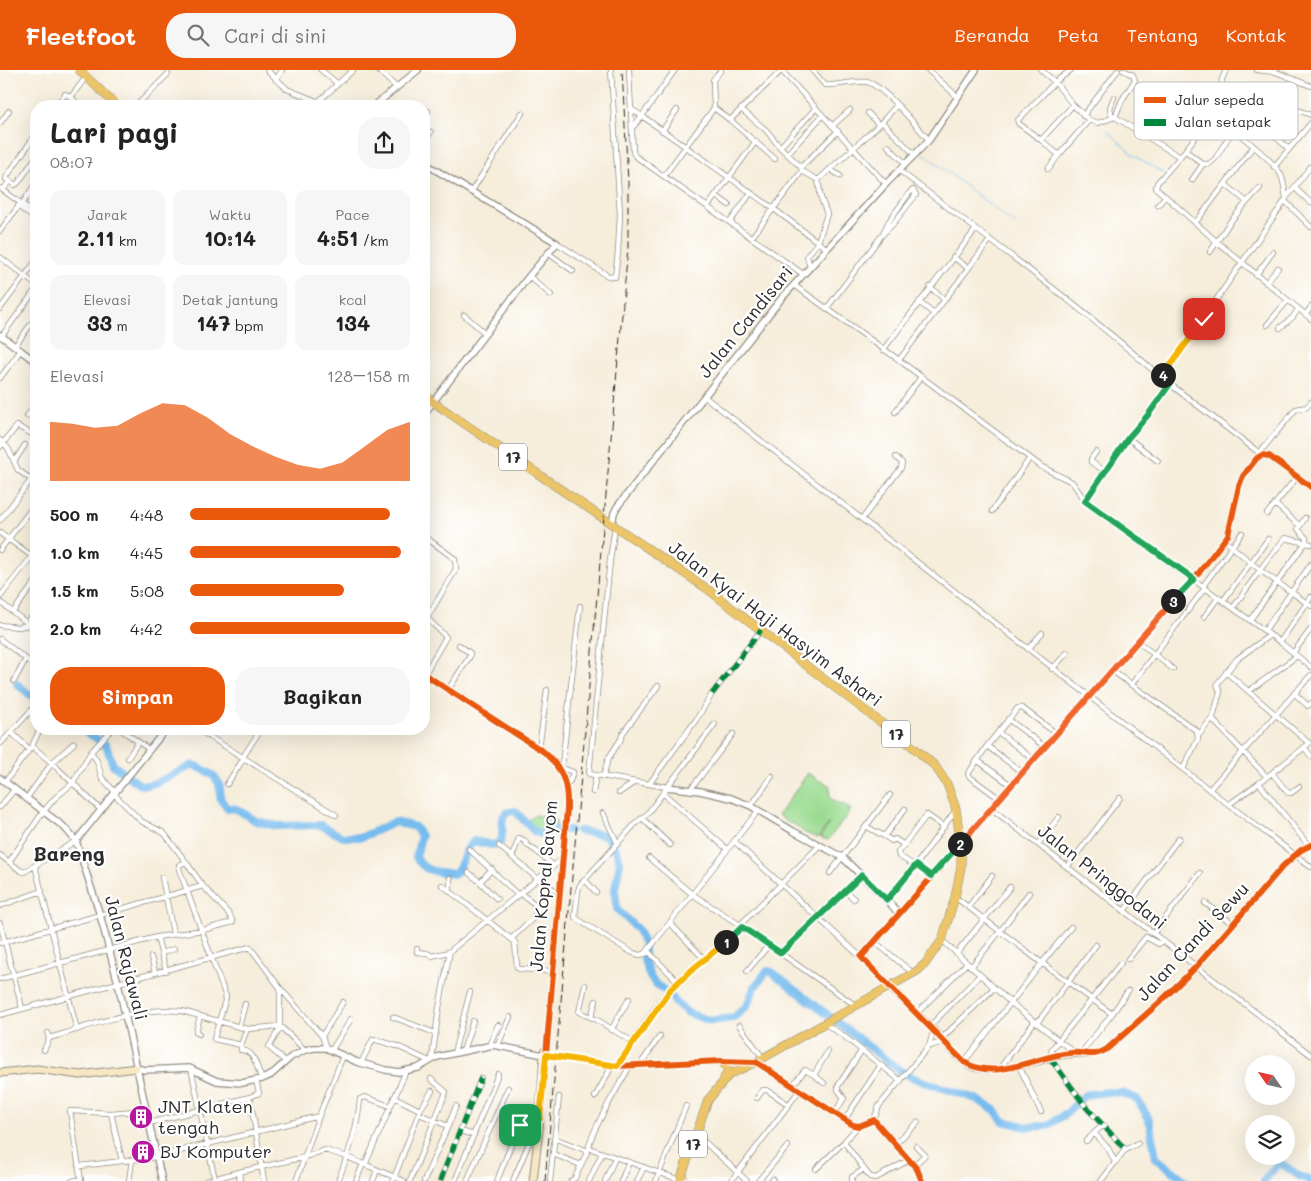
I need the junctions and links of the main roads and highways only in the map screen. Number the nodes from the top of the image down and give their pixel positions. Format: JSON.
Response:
{"nodes":[{"id":1,"x":79,"y":70,"type":"edge"},
{"id":2,"x":108,"y":100,"type":"edge"},
{"id":3,"x":430,"y":399,"type":"edge"},
{"id":4,"x":545,"y":1055,"type":"road end"},
{"id":5,"x":721,"y":1061,"type":"road end"},
{"id":6,"x":136,"y":1068,"type":"road end"},
{"id":7,"x":0,"y":1073,"type":"edge"},
{"id":8,"x":722,"y":1082,"type":"junction"},
{"id":9,"x":682,"y":1180,"type":"edge"},
{"id":10,"x":533,"y":1181,"type":"edge"}],
"edges":[{"from":1,"to":2,"type":"highway"},
{"from":3,"to":8,"type":"highway","name":"Jalan Kyai Haji Hasyim Ashari","number":"17"},
{"from":4,"to":10,"type":"main road"},
{"from":5,"to":8,"type":"highway"},
{"from":6,"to":7,"type":"main road"},
{"from":8,"to":9,"type":"highway","number":"17"}]}
